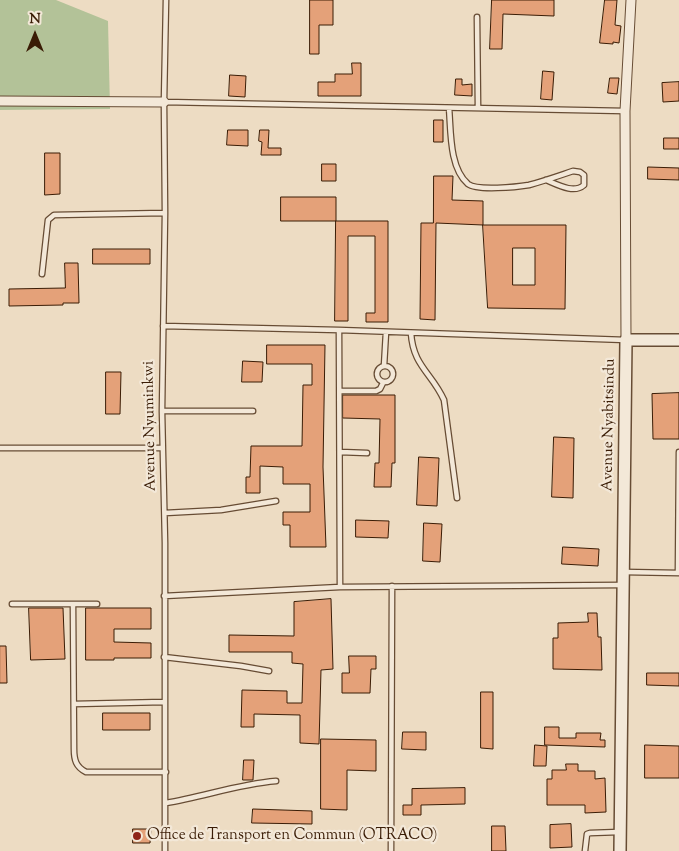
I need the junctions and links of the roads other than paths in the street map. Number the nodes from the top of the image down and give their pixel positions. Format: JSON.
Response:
{"nodes":[{"id":1,"x":166,"y":0,"type":"edge"},
{"id":2,"x":631,"y":0,"type":"edge"},
{"id":3,"x":477,"y":17,"type":"dead end"},
{"id":4,"x":0,"y":101,"type":"edge"},
{"id":5,"x":164,"y":102,"type":"junction"},
{"id":6,"x":450,"y":108,"type":"junction"},
{"id":7,"x":478,"y":108,"type":"junction"},
{"id":8,"x":625,"y":111,"type":"junction"},
{"id":9,"x":546,"y":180,"type":"junction"},
{"id":10,"x":164,"y":213,"type":"junction"},
{"id":11,"x":42,"y":274,"type":"dead end"},
{"id":12,"x":162,"y":326,"type":"junction"},
{"id":13,"x":339,"y":330,"type":"junction"},
{"id":14,"x":386,"y":332,"type":"junction"},
{"id":15,"x":411,"y":332,"type":"junction"},
{"id":16,"x":626,"y":340,"type":"junction"},
{"id":17,"x":679,"y":340,"type":"edge"},
{"id":18,"x":384,"y":366,"type":"junction"},
{"id":19,"x":383,"y":383,"type":"junction"},
{"id":20,"x":340,"y":391,"type":"junction"},
{"id":21,"x":253,"y":410,"type":"dead end"},
{"id":22,"x":162,"y":411,"type":"junction"},
{"id":23,"x":0,"y":448,"type":"edge"},
{"id":24,"x":162,"y":448,"type":"junction"},
{"id":25,"x":340,"y":452,"type":"junction"},
{"id":26,"x":679,"y":452,"type":"edge"},
{"id":27,"x":368,"y":453,"type":"dead end"},
{"id":28,"x":457,"y":498,"type":"dead end"},
{"id":29,"x":276,"y":501,"type":"dead end"},
{"id":30,"x":164,"y":513,"type":"junction"},
{"id":31,"x":623,"y":572,"type":"junction"},
{"id":32,"x":678,"y":573,"type":"edge"},
{"id":33,"x":623,"y":585,"type":"junction"},
{"id":34,"x":392,"y":586,"type":"junction"},
{"id":35,"x":340,"y":587,"type":"junction"},
{"id":36,"x":164,"y":596,"type":"junction"},
{"id":37,"x":12,"y":604,"type":"dead end"},
{"id":38,"x":73,"y":604,"type":"junction"},
{"id":39,"x":97,"y":604,"type":"dead end"},
{"id":40,"x":164,"y":657,"type":"junction"},
{"id":41,"x":269,"y":671,"type":"dead end"},
{"id":42,"x":164,"y":702,"type":"junction"},
{"id":43,"x":74,"y":704,"type":"junction"},
{"id":44,"x":166,"y":772,"type":"junction"},
{"id":45,"x":276,"y":781,"type":"dead end"},
{"id":46,"x":166,"y":802,"type":"junction"},
{"id":47,"x":621,"y":832,"type":"junction"},
{"id":48,"x":165,"y":851,"type":"edge"},
{"id":49,"x":391,"y":851,"type":"edge"},
{"id":50,"x":585,"y":851,"type":"edge"},
{"id":51,"x":620,"y":851,"type":"edge"}],
"edges":[{"from":1,"to":5,"type":"lane","name":"Avenue Nyuminkwi"},
{"from":2,"to":8,"type":"street","name":"Avenue Nyabitsindu"},
{"from":3,"to":7,"type":"lane"},
{"from":4,"to":5,"type":"street"},
{"from":5,"to":6,"type":"lane"},
{"from":5,"to":10,"type":"lane","name":"Avenue Nyuminkwi"},
{"from":6,"to":7,"type":"lane"},
{"from":6,"to":9,"type":"lane"},
{"from":7,"to":8,"type":"lane"},
{"from":8,"to":16,"type":"street","name":"Avenue Nyabitsindu"},
{"from":9,"to":9,"type":"lane"},
{"from":10,"to":11,"type":"lane"},
{"from":10,"to":12,"type":"lane","name":"Avenue Nyuminkwi"},
{"from":12,"to":13,"type":"lane"},
{"from":12,"to":22,"type":"lane","name":"Avenue Nyuminkwi"},
{"from":13,"to":14,"type":"lane"},
{"from":13,"to":20,"type":"lane"},
{"from":14,"to":15,"type":"lane"},
{"from":14,"to":18,"type":"lane"},
{"from":15,"to":16,"type":"lane"},
{"from":15,"to":28,"type":"lane"},
{"from":16,"to":17,"type":"street"},
{"from":16,"to":31,"type":"street","name":"Avenue Nyabitsindu"},
{"from":18,"to":19,"type":"lane"},
{"from":18,"to":19,"type":"lane"},
{"from":19,"to":20,"type":"lane"},
{"from":20,"to":25,"type":"lane"},
{"from":21,"to":22,"type":"lane"},
{"from":22,"to":24,"type":"lane","name":"Avenue Nyuminkwi"},
{"from":23,"to":24,"type":"lane"},
{"from":24,"to":30,"type":"lane","name":"Avenue Nyuminkwi"},
{"from":25,"to":27,"type":"lane"},
{"from":25,"to":35,"type":"lane"},
{"from":26,"to":32,"type":"lane"},
{"from":29,"to":30,"type":"lane"},
{"from":30,"to":36,"type":"lane","name":"Avenue Nyuminkwi"},
{"from":31,"to":32,"type":"lane"},
{"from":31,"to":33,"type":"street","name":"Avenue Nyabitsindu"},
{"from":33,"to":34,"type":"lane"},
{"from":33,"to":47,"type":"street","name":"Avenue Nyabitsindu"},
{"from":34,"to":35,"type":"lane"},
{"from":34,"to":49,"type":"lane"},
{"from":35,"to":36,"type":"lane"},
{"from":36,"to":40,"type":"lane","name":"Avenue Nyuminkwi"},
{"from":37,"to":38,"type":"lane"},
{"from":38,"to":39,"type":"lane"},
{"from":38,"to":43,"type":"lane"},
{"from":40,"to":41,"type":"lane"},
{"from":40,"to":42,"type":"lane","name":"Avenue Nyuminkwi"},
{"from":42,"to":43,"type":"lane"},
{"from":42,"to":44,"type":"lane","name":"Avenue Nyuminkwi"},
{"from":43,"to":44,"type":"lane"},
{"from":44,"to":46,"type":"lane","name":"Avenue Nyuminkwi"},
{"from":45,"to":46,"type":"lane"},
{"from":46,"to":48,"type":"lane","name":"Avenue Nyuminkwi"},
{"from":47,"to":50,"type":"lane"},
{"from":47,"to":51,"type":"street","name":"Avenue Nyabitsindu"}]}
